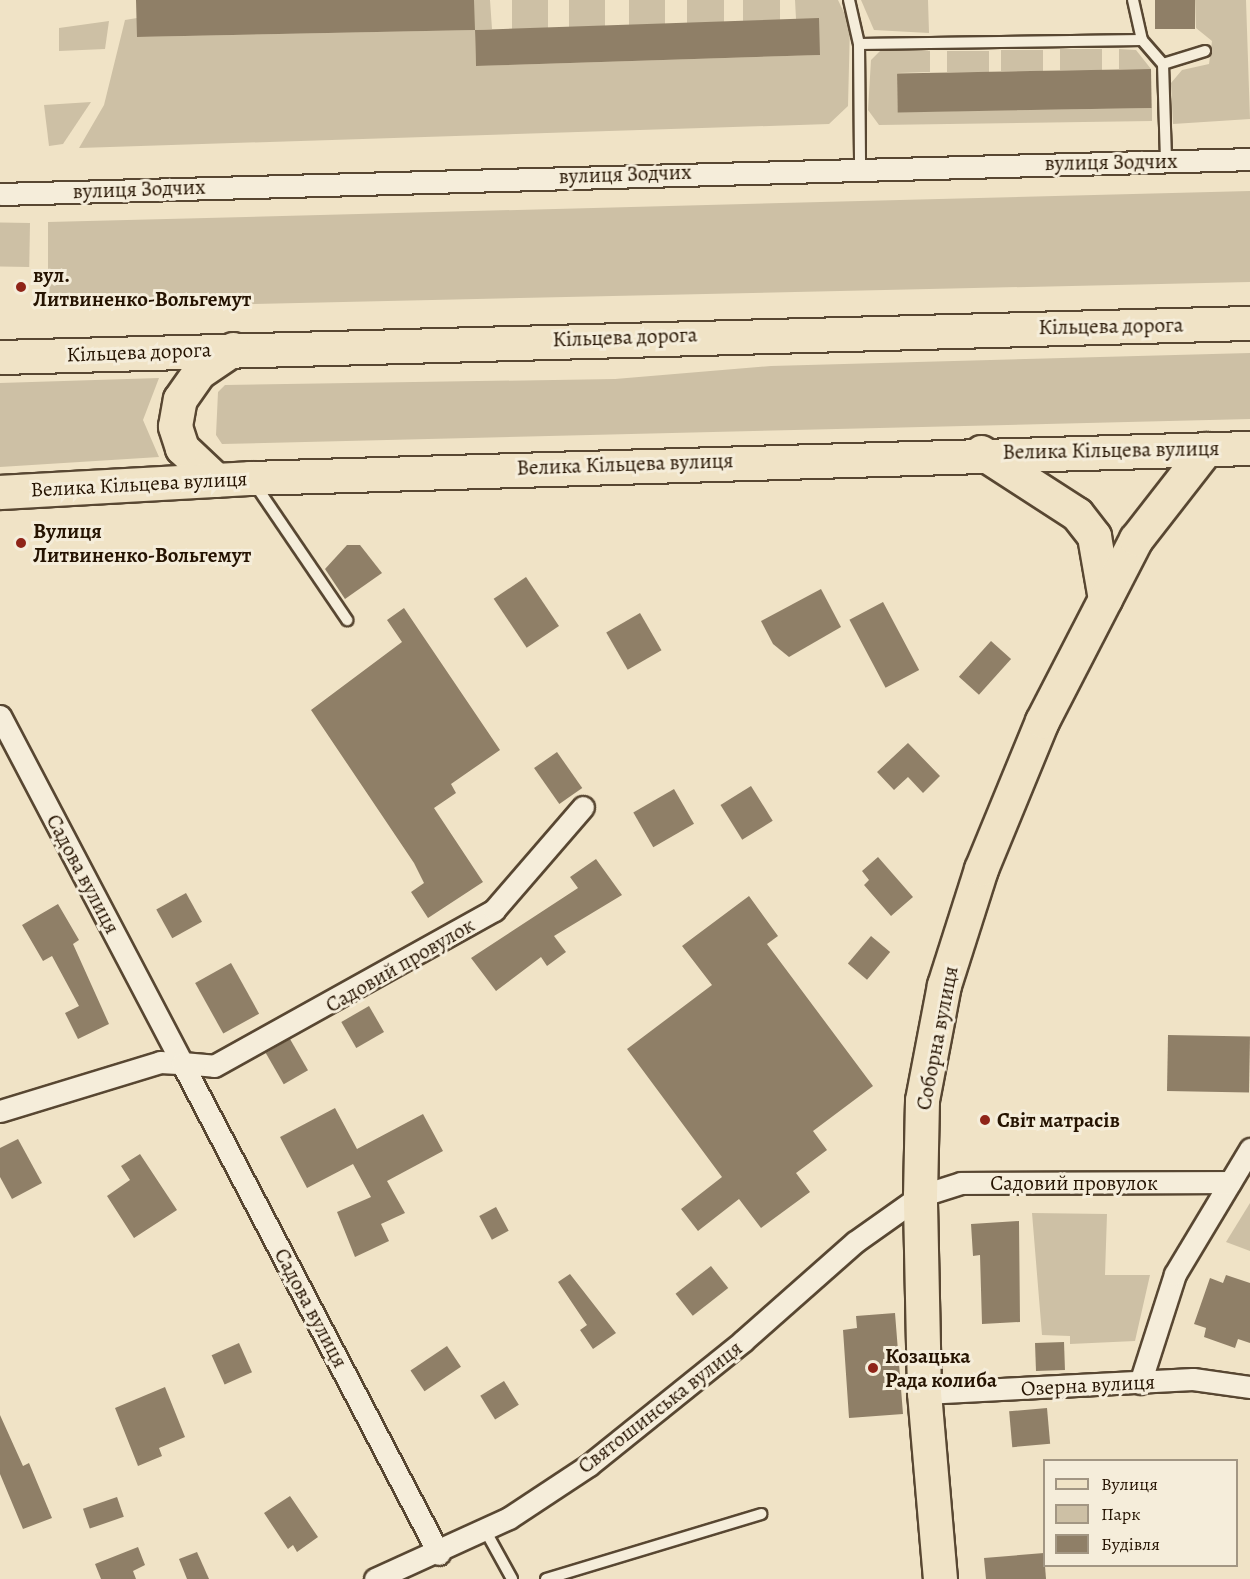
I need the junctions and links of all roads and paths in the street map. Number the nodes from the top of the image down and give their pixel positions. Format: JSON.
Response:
{"nodes":[{"id":1,"x":849,"y":0,"type":"edge"},
{"id":2,"x":1133,"y":0,"type":"edge"},
{"id":3,"x":1142,"y":40,"type":"junction"},
{"id":4,"x":859,"y":44,"type":"junction"},
{"id":5,"x":1205,"y":51,"type":"dead end"},
{"id":6,"x":1162,"y":64,"type":"junction"},
{"id":7,"x":1250,"y":159,"type":"edge"},
{"id":8,"x":1166,"y":161,"type":"junction"},
{"id":9,"x":860,"y":167,"type":"junction"},
{"id":10,"x":0,"y":194,"type":"edge"},
{"id":11,"x":1250,"y":323,"type":"edge"},
{"id":12,"x":233,"y":349,"type":"junction"},
{"id":13,"x":0,"y":357,"type":"edge"},
{"id":14,"x":1250,"y":448,"type":"edge"},
{"id":15,"x":1206,"y":449,"type":"junction"},
{"id":16,"x":981,"y":452,"type":"junction"},
{"id":17,"x":250,"y":478,"type":"junction"},
{"id":18,"x":216,"y":480,"type":"junction"},
{"id":19,"x":0,"y":492,"type":"edge"},
{"id":20,"x":1105,"y":599,"type":"junction"},
{"id":21,"x":347,"y":620,"type":"dead end"},
{"id":22,"x":0,"y":716,"type":"edge"},
{"id":23,"x":583,"y":807,"type":"dead end"},
{"id":24,"x":182,"y":1063,"type":"junction"},
{"id":25,"x":0,"y":1111,"type":"edge"},
{"id":26,"x":1250,"y":1149,"type":"edge"},
{"id":27,"x":1230,"y":1182,"type":"junction"},
{"id":28,"x":920,"y":1196,"type":"junction"},
{"id":29,"x":1140,"y":1383,"type":"junction"},
{"id":30,"x":1250,"y":1387,"type":"edge"},
{"id":31,"x":924,"y":1393,"type":"junction"},
{"id":32,"x":761,"y":1514,"type":"dead end"},
{"id":33,"x":485,"y":1530,"type":"junction"},
{"id":34,"x":439,"y":1554,"type":"junction"},
{"id":35,"x":375,"y":1579,"type":"edge"},
{"id":36,"x":512,"y":1579,"type":"edge"},
{"id":37,"x":546,"y":1579,"type":"edge"},
{"id":38,"x":940,"y":1579,"type":"edge"}],
"edges":[{"from":1,"to":4,"type":"lane"},
{"from":2,"to":3,"type":"lane"},
{"from":3,"to":4,"type":"lane"},
{"from":3,"to":6,"type":"lane"},
{"from":4,"to":9,"type":"lane"},
{"from":5,"to":6,"type":"lane"},
{"from":6,"to":8,"type":"lane"},
{"from":7,"to":8,"type":"street","name":"вулиця Зодчих"},
{"from":8,"to":9,"type":"street","name":"вулиця Зодчих"},
{"from":9,"to":10,"type":"street","name":"вулиця Зодчих"},
{"from":11,"to":12,"type":"main road","name":"Кільцева дорога"},
{"from":12,"to":13,"type":"main road","name":"Кільцева дорога"},
{"from":12,"to":18,"type":"main road"},
{"from":14,"to":15,"type":"main road","name":"Велика Кільцева вулиця"},
{"from":15,"to":16,"type":"main road","name":"Велика Кільцева вулиця"},
{"from":15,"to":20,"type":"main road","name":"Соборна вулиця"},
{"from":16,"to":17,"type":"main road","name":"Велика Кільцева вулиця"},
{"from":16,"to":20,"type":"main road"},
{"from":17,"to":18,"type":"main road","name":"Велика Кільцева вулиця"},
{"from":17,"to":21,"type":"lane"},
{"from":18,"to":19,"type":"main road","name":"Велика Кільцева вулиця"},
{"from":20,"to":28,"type":"main road","name":"Соборна вулиця"},
{"from":22,"to":24,"type":"street","name":"Садова вулиця"},
{"from":23,"to":24,"type":"street","name":"Садовий провулок"},
{"from":24,"to":25,"type":"street"},
{"from":24,"to":34,"type":"street","name":"Садова вулиця"},
{"from":26,"to":27,"type":"street"},
{"from":27,"to":28,"type":"street","name":"Садовий провулок"},
{"from":27,"to":29,"type":"street"},
{"from":28,"to":31,"type":"main road","name":"Соборна вулиця"},
{"from":28,"to":33,"type":"street","name":"Святошинська вулиця"},
{"from":29,"to":30,"type":"street","name":"Озерна вулиця"},
{"from":29,"to":31,"type":"street","name":"Озерна вулиця"},
{"from":31,"to":38,"type":"main road","name":"Соборна вулиця"},
{"from":32,"to":37,"type":"lane"},
{"from":33,"to":34,"type":"street","name":"Святошинська вулиця"},
{"from":33,"to":36,"type":"lane"},
{"from":34,"to":35,"type":"street","name":"Святошинська вулиця"}]}
